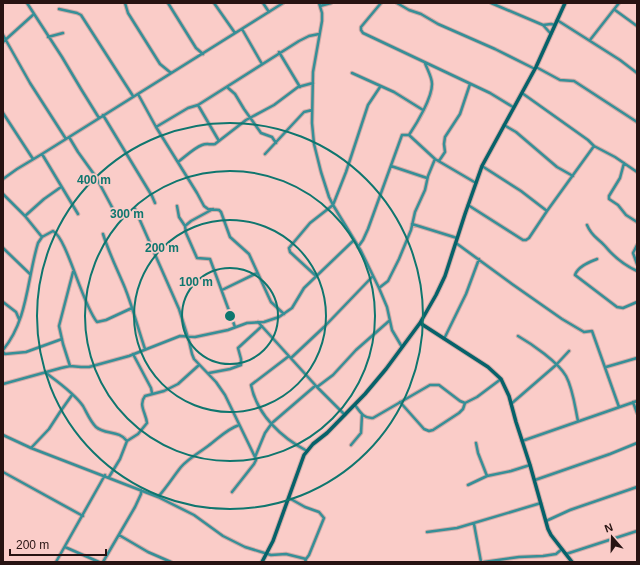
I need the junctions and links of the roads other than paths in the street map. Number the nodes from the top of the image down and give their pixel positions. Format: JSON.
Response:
{"nodes":[{"id":1,"x":27,"y":3,"type":"edge"},
{"id":2,"x":125,"y":3,"type":"edge"},
{"id":3,"x":168,"y":3,"type":"edge"},
{"id":4,"x":214,"y":3,"type":"edge"},
{"id":5,"x":263,"y":3,"type":"edge"},
{"id":6,"x":283,"y":3,"type":"edge"},
{"id":7,"x":331,"y":3,"type":"edge"},
{"id":8,"x":381,"y":3,"type":"edge"},
{"id":9,"x":397,"y":3,"type":"edge"},
{"id":10,"x":491,"y":3,"type":"edge"},
{"id":11,"x":566,"y":3,"type":"edge"},
{"id":12,"x":619,"y":3,"type":"edge"},
{"id":13,"x":320,"y":5,"type":"edge"},
{"id":14,"x":59,"y":9,"type":"dead end"},
{"id":15,"x":615,"y":9,"type":"junction"},
{"id":16,"x":269,"y":12,"type":"junction"},
{"id":17,"x":34,"y":14,"type":"junction"},
{"id":18,"x":557,"y":20,"type":"junction"},
{"id":19,"x":543,"y":25,"type":"junction"},
{"id":20,"x":555,"y":25,"type":"junction"},
{"id":21,"x":637,"y":26,"type":"edge"},
{"id":22,"x":242,"y":29,"type":"junction"},
{"id":23,"x":63,"y":33,"type":"dead end"},
{"id":24,"x":235,"y":33,"type":"junction"},
{"id":25,"x":319,"y":34,"type":"junction"},
{"id":26,"x":551,"y":34,"type":"junction"},
{"id":27,"x":3,"y":35,"type":"edge"},
{"id":28,"x":48,"y":37,"type":"junction"},
{"id":29,"x":590,"y":40,"type":"junction"},
{"id":30,"x":4,"y":41,"type":"edge"},
{"id":31,"x":279,"y":52,"type":"junction"},
{"id":32,"x":203,"y":54,"type":"junction"},
{"id":33,"x":425,"y":62,"type":"junction"},
{"id":34,"x":262,"y":64,"type":"junction"},
{"id":35,"x":535,"y":68,"type":"junction"},
{"id":36,"x":171,"y":73,"type":"junction"},
{"id":37,"x":352,"y":73,"type":"dead end"},
{"id":38,"x":637,"y":73,"type":"edge"},
{"id":39,"x":312,"y":84,"type":"junction"},
{"id":40,"x":470,"y":84,"type":"junction"},
{"id":41,"x":228,"y":86,"type":"junction"},
{"id":42,"x":380,"y":86,"type":"junction"},
{"id":43,"x":300,"y":87,"type":"junction"},
{"id":44,"x":522,"y":93,"type":"junction"},
{"id":45,"x":138,"y":94,"type":"junction"},
{"id":46,"x":133,"y":96,"type":"junction"},
{"id":47,"x":198,"y":105,"type":"junction"},
{"id":48,"x":513,"y":107,"type":"junction"},
{"id":49,"x":312,"y":110,"type":"junction"},
{"id":50,"x":423,"y":110,"type":"junction"},
{"id":51,"x":3,"y":113,"type":"edge"},
{"id":52,"x":103,"y":115,"type":"junction"},
{"id":53,"x":250,"y":117,"type":"junction"},
{"id":54,"x":99,"y":118,"type":"junction"},
{"id":55,"x":637,"y":122,"type":"edge"},
{"id":56,"x":504,"y":125,"type":"junction"},
{"id":57,"x":156,"y":127,"type":"junction"},
{"id":58,"x":409,"y":134,"type":"junction"},
{"id":59,"x":69,"y":137,"type":"junction"},
{"id":60,"x":66,"y":139,"type":"junction"},
{"id":61,"x":219,"y":141,"type":"junction"},
{"id":62,"x":276,"y":143,"type":"junction"},
{"id":63,"x":594,"y":146,"type":"junction"},
{"id":64,"x":42,"y":154,"type":"junction"},
{"id":65,"x":265,"y":154,"type":"dead end"},
{"id":66,"x":33,"y":159,"type":"junction"},
{"id":67,"x":435,"y":159,"type":"junction"},
{"id":68,"x":439,"y":161,"type":"junction"},
{"id":69,"x":178,"y":162,"type":"junction"},
{"id":70,"x":624,"y":163,"type":"junction"},
{"id":71,"x":391,"y":166,"type":"junction"},
{"id":72,"x":482,"y":166,"type":"junction"},
{"id":73,"x":637,"y":172,"type":"edge"},
{"id":74,"x":573,"y":176,"type":"junction"},
{"id":75,"x":427,"y":178,"type":"junction"},
{"id":76,"x":3,"y":179,"type":"edge"},
{"id":77,"x":476,"y":183,"type":"junction"},
{"id":78,"x":61,"y":187,"type":"junction"},
{"id":79,"x":3,"y":194,"type":"edge"},
{"id":80,"x":155,"y":203,"type":"dead end"},
{"id":81,"x":468,"y":205,"type":"junction"},
{"id":82,"x":176,"y":206,"type":"dead end"},
{"id":83,"x":333,"y":206,"type":"junction"},
{"id":84,"x":113,"y":209,"type":"dead end"},
{"id":85,"x":135,"y":210,"type":"dead end"},
{"id":86,"x":213,"y":210,"type":"junction"},
{"id":87,"x":547,"y":210,"type":"junction"},
{"id":88,"x":78,"y":214,"type":"dead end"},
{"id":89,"x":25,"y":216,"type":"junction"},
{"id":90,"x":637,"y":222,"type":"edge"},
{"id":91,"x":412,"y":224,"type":"junction"},
{"id":92,"x":586,"y":225,"type":"dead end"},
{"id":93,"x":185,"y":226,"type":"junction"},
{"id":94,"x":103,"y":234,"type":"dead end"},
{"id":95,"x":42,"y":237,"type":"junction"},
{"id":96,"x":457,"y":238,"type":"junction"},
{"id":97,"x":354,"y":240,"type":"junction"},
{"id":98,"x":456,"y":243,"type":"junction"},
{"id":99,"x":637,"y":245,"type":"edge"},
{"id":100,"x":358,"y":247,"type":"junction"},
{"id":101,"x":3,"y":248,"type":"edge"},
{"id":102,"x":479,"y":259,"type":"junction"},
{"id":103,"x":597,"y":259,"type":"dead end"},
{"id":104,"x":637,"y":264,"type":"edge"},
{"id":105,"x":73,"y":271,"type":"junction"},
{"id":106,"x":637,"y":271,"type":"edge"},
{"id":107,"x":257,"y":273,"type":"junction"},
{"id":108,"x":30,"y":275,"type":"junction"},
{"id":109,"x":316,"y":276,"type":"junction"},
{"id":110,"x":373,"y":276,"type":"junction"},
{"id":111,"x":379,"y":288,"type":"junction"},
{"id":112,"x":222,"y":290,"type":"junction"},
{"id":113,"x":3,"y":302,"type":"edge"},
{"id":114,"x":637,"y":302,"type":"edge"},
{"id":115,"x":132,"y":308,"type":"junction"},
{"id":116,"x":23,"y":309,"type":"junction"},
{"id":117,"x":16,"y":312,"type":"junction"},
{"id":118,"x":284,"y":314,"type":"junction"},
{"id":119,"x":20,"y":319,"type":"junction"},
{"id":120,"x":389,"y":321,"type":"junction"},
{"id":121,"x":258,"y":322,"type":"junction"},
{"id":122,"x":420,"y":323,"type":"junction"},
{"id":123,"x":262,"y":326,"type":"junction"},
{"id":124,"x":235,"y":327,"type":"junction"},
{"id":125,"x":186,"y":336,"type":"junction"},
{"id":126,"x":518,"y":336,"type":"dead end"},
{"id":127,"x":62,"y":339,"type":"junction"},
{"id":128,"x":444,"y":339,"type":"junction"},
{"id":129,"x":402,"y":347,"type":"junction"},
{"id":130,"x":145,"y":349,"type":"junction"},
{"id":131,"x":3,"y":351,"type":"edge"},
{"id":132,"x":569,"y":351,"type":"dead end"},
{"id":133,"x":133,"y":354,"type":"junction"},
{"id":134,"x":290,"y":357,"type":"junction"},
{"id":135,"x":637,"y":358,"type":"edge"},
{"id":136,"x":199,"y":365,"type":"junction"},
{"id":137,"x":556,"y":365,"type":"junction"},
{"id":138,"x":70,"y":366,"type":"junction"},
{"id":139,"x":606,"y":367,"type":"junction"},
{"id":140,"x":45,"y":372,"type":"junction"},
{"id":141,"x":209,"y":373,"type":"junction"},
{"id":142,"x":501,"y":379,"type":"junction"},
{"id":143,"x":3,"y":384,"type":"edge"},
{"id":144,"x":316,"y":386,"type":"junction"},
{"id":145,"x":152,"y":393,"type":"junction"},
{"id":146,"x":72,"y":395,"type":"junction"},
{"id":147,"x":400,"y":402,"type":"junction"},
{"id":148,"x":635,"y":402,"type":"edge"},
{"id":149,"x":465,"y":403,"type":"junction"},
{"id":150,"x":510,"y":404,"type":"junction"},
{"id":151,"x":355,"y":405,"type":"junction"},
{"id":152,"x":619,"y":407,"type":"junction"},
{"id":153,"x":637,"y":413,"type":"edge"},
{"id":154,"x":346,"y":415,"type":"junction"},
{"id":155,"x":362,"y":415,"type":"junction"},
{"id":156,"x":578,"y":421,"type":"junction"},
{"id":157,"x":272,"y":423,"type":"junction"},
{"id":158,"x":239,"y":424,"type":"junction"},
{"id":159,"x":3,"y":435,"type":"edge"},
{"id":160,"x":127,"y":441,"type":"junction"},
{"id":161,"x":522,"y":441,"type":"junction"},
{"id":162,"x":476,"y":443,"type":"dead end"},
{"id":163,"x":637,"y":443,"type":"edge"},
{"id":164,"x":351,"y":445,"type":"dead end"},
{"id":165,"x":31,"y":448,"type":"junction"},
{"id":166,"x":252,"y":451,"type":"junction"},
{"id":167,"x":257,"y":451,"type":"junction"},
{"id":168,"x":307,"y":451,"type":"junction"},
{"id":169,"x":255,"y":457,"type":"junction"},
{"id":170,"x":530,"y":465,"type":"junction"},
{"id":171,"x":3,"y":472,"type":"edge"},
{"id":172,"x":104,"y":475,"type":"junction"},
{"id":173,"x":487,"y":476,"type":"junction"},
{"id":174,"x":109,"y":477,"type":"junction"},
{"id":175,"x":535,"y":480,"type":"junction"},
{"id":176,"x":468,"y":485,"type":"dead end"},
{"id":177,"x":637,"y":487,"type":"edge"},
{"id":178,"x":141,"y":490,"type":"junction"},
{"id":179,"x":232,"y":492,"type":"dead end"},
{"id":180,"x":158,"y":496,"type":"junction"},
{"id":181,"x":289,"y":498,"type":"junction"},
{"id":182,"x":541,"y":503,"type":"junction"},
{"id":183,"x":83,"y":516,"type":"junction"},
{"id":184,"x":546,"y":521,"type":"junction"},
{"id":185,"x":474,"y":524,"type":"junction"},
{"id":186,"x":637,"y":531,"type":"edge"},
{"id":187,"x":427,"y":532,"type":"dead end"},
{"id":188,"x":119,"y":535,"type":"junction"},
{"id":189,"x":65,"y":547,"type":"junction"},
{"id":190,"x":562,"y":549,"type":"junction"},
{"id":191,"x":267,"y":554,"type":"junction"},
{"id":192,"x":566,"y":554,"type":"junction"},
{"id":193,"x":306,"y":561,"type":"edge"},
{"id":194,"x":56,"y":562,"type":"edge"},
{"id":195,"x":99,"y":562,"type":"edge"},
{"id":196,"x":103,"y":562,"type":"edge"},
{"id":197,"x":171,"y":562,"type":"edge"},
{"id":198,"x":262,"y":562,"type":"edge"},
{"id":199,"x":481,"y":562,"type":"edge"},
{"id":200,"x":484,"y":562,"type":"edge"},
{"id":201,"x":572,"y":562,"type":"edge"}],
"edges":[{"from":1,"to":17,"type":"street"},
{"from":2,"to":36,"type":"street"},
{"from":3,"to":32,"type":"street"},
{"from":4,"to":24,"type":"street"},
{"from":5,"to":16,"type":"street"},
{"from":6,"to":16,"type":"street"},
{"from":7,"to":13,"type":"street"},
{"from":8,"to":33,"type":"street"},
{"from":9,"to":35,"type":"street"},
{"from":10,"to":19,"type":"street"},
{"from":11,"to":18,"type":"street"},
{"from":12,"to":15,"type":"street"},
{"from":13,"to":25,"type":"street"},
{"from":14,"to":46,"type":"street"},
{"from":15,"to":21,"type":"street"},
{"from":15,"to":29,"type":"street"},
{"from":16,"to":22,"type":"street"},
{"from":17,"to":28,"type":"street"},
{"from":17,"to":30,"type":"street"},
{"from":18,"to":20,"type":"street"},
{"from":18,"to":29,"type":"street"},
{"from":19,"to":20,"type":"street"},
{"from":19,"to":26,"type":"street"},
{"from":20,"to":26,"type":"street"},
{"from":22,"to":24,"type":"street"},
{"from":22,"to":34,"type":"street"},
{"from":23,"to":28,"type":"street"},
{"from":24,"to":32,"type":"street"},
{"from":25,"to":31,"type":"street"},
{"from":25,"to":39,"type":"street"},
{"from":26,"to":35,"type":"street"},
{"from":27,"to":30,"type":"street"},
{"from":28,"to":54,"type":"street"},
{"from":29,"to":38,"type":"street"},
{"from":30,"to":60,"type":"street"},
{"from":31,"to":34,"type":"street"},
{"from":31,"to":43,"type":"street"},
{"from":32,"to":36,"type":"street"},
{"from":33,"to":40,"type":"street"},
{"from":33,"to":50,"type":"street"},
{"from":34,"to":41,"type":"street"},
{"from":35,"to":44,"type":"street"},
{"from":35,"to":55,"type":"street"},
{"from":36,"to":45,"type":"street"},
{"from":37,"to":42,"type":"street"},
{"from":39,"to":43,"type":"street"},
{"from":39,"to":49,"type":"street"},
{"from":40,"to":48,"type":"street"},
{"from":40,"to":68,"type":"street"},
{"from":41,"to":47,"type":"street"},
{"from":41,"to":53,"type":"street"},
{"from":42,"to":50,"type":"street"},
{"from":42,"to":83,"type":"street"},
{"from":43,"to":53,"type":"street"},
{"from":44,"to":48,"type":"street"},
{"from":44,"to":63,"type":"street"},
{"from":45,"to":46,"type":"street"},
{"from":45,"to":57,"type":"street"},
{"from":46,"to":52,"type":"street"},
{"from":47,"to":57,"type":"street"},
{"from":47,"to":61,"type":"street"},
{"from":48,"to":56,"type":"street"},
{"from":49,"to":62,"type":"street"},
{"from":49,"to":83,"type":"street"},
{"from":50,"to":58,"type":"street"},
{"from":51,"to":66,"type":"street"},
{"from":52,"to":54,"type":"street"},
{"from":52,"to":80,"type":"street"},
{"from":53,"to":61,"type":"street"},
{"from":53,"to":62,"type":"street"},
{"from":54,"to":59,"type":"street"},
{"from":56,"to":72,"type":"street"},
{"from":56,"to":74,"type":"street"},
{"from":57,"to":69,"type":"street"},
{"from":58,"to":67,"type":"street"},
{"from":58,"to":71,"type":"street"},
{"from":59,"to":60,"type":"street"},
{"from":59,"to":84,"type":"street"},
{"from":60,"to":64,"type":"street"},
{"from":61,"to":69,"type":"street"},
{"from":62,"to":65,"type":"street"},
{"from":63,"to":70,"type":"street"},
{"from":63,"to":74,"type":"street"},
{"from":64,"to":66,"type":"street"},
{"from":64,"to":78,"type":"street"},
{"from":66,"to":76,"type":"street"},
{"from":67,"to":68,"type":"street"},
{"from":67,"to":75,"type":"street"},
{"from":68,"to":77,"type":"street"},
{"from":69,"to":86,"type":"street"},
{"from":70,"to":73,"type":"street"},
{"from":70,"to":90,"type":"street"},
{"from":71,"to":75,"type":"street"},
{"from":71,"to":100,"type":"street"},
{"from":72,"to":77,"type":"street"},
{"from":72,"to":87,"type":"street"},
{"from":74,"to":87,"type":"street"},
{"from":75,"to":91,"type":"street"},
{"from":77,"to":81,"type":"street"},
{"from":78,"to":88,"type":"street"},
{"from":78,"to":89,"type":"street"},
{"from":79,"to":89,"type":"street"},
{"from":81,"to":87,"type":"street"},
{"from":81,"to":96,"type":"street"},
{"from":82,"to":93,"type":"street"},
{"from":83,"to":97,"type":"street"},
{"from":83,"to":109,"type":"street"},
{"from":85,"to":125,"type":"street"},
{"from":86,"to":93,"type":"street"},
{"from":86,"to":107,"type":"street"},
{"from":89,"to":95,"type":"street"},
{"from":91,"to":96,"type":"street"},
{"from":91,"to":111,"type":"street"},
{"from":92,"to":106,"type":"street"},
{"from":93,"to":112,"type":"street"},
{"from":94,"to":115,"type":"street"},
{"from":95,"to":105,"type":"street"},
{"from":95,"to":108,"type":"street"},
{"from":96,"to":98,"type":"street"},
{"from":97,"to":100,"type":"street"},
{"from":97,"to":109,"type":"street"},
{"from":98,"to":102,"type":"street"},
{"from":98,"to":122,"type":"street"},
{"from":99,"to":104,"type":"street"},
{"from":100,"to":110,"type":"street"},
{"from":101,"to":108,"type":"street"},
{"from":102,"to":128,"type":"street"},
{"from":102,"to":139,"type":"street"},
{"from":103,"to":114,"type":"street"},
{"from":105,"to":115,"type":"street"},
{"from":105,"to":127,"type":"street"},
{"from":107,"to":112,"type":"street"},
{"from":107,"to":118,"type":"street"},
{"from":108,"to":116,"type":"street"},
{"from":109,"to":118,"type":"street"},
{"from":110,"to":111,"type":"street"},
{"from":110,"to":134,"type":"street"},
{"from":111,"to":120,"type":"street"},
{"from":112,"to":124,"type":"street"},
{"from":113,"to":117,"type":"street"},
{"from":115,"to":130,"type":"street"},
{"from":116,"to":117,"type":"street"},
{"from":116,"to":119,"type":"street"},
{"from":117,"to":119,"type":"street"},
{"from":118,"to":121,"type":"street"},
{"from":119,"to":131,"type":"street"},
{"from":120,"to":129,"type":"street"},
{"from":120,"to":144,"type":"street"},
{"from":121,"to":123,"type":"street"},
{"from":121,"to":124,"type":"street"},
{"from":122,"to":128,"type":"street"},
{"from":122,"to":129,"type":"street"},
{"from":123,"to":134,"type":"street"},
{"from":123,"to":141,"type":"street"},
{"from":124,"to":125,"type":"street"},
{"from":125,"to":130,"type":"street"},
{"from":125,"to":136,"type":"street"},
{"from":126,"to":137,"type":"street"},
{"from":127,"to":131,"type":"street"},
{"from":127,"to":138,"type":"street"},
{"from":128,"to":142,"type":"street"},
{"from":129,"to":151,"type":"street"},
{"from":130,"to":133,"type":"street"},
{"from":132,"to":137,"type":"street"},
{"from":133,"to":138,"type":"street"},
{"from":133,"to":145,"type":"street"},
{"from":134,"to":144,"type":"street"},
{"from":134,"to":157,"type":"street"},
{"from":135,"to":139,"type":"street"},
{"from":136,"to":141,"type":"street"},
{"from":136,"to":145,"type":"street"},
{"from":137,"to":150,"type":"street"},
{"from":137,"to":156,"type":"street"},
{"from":138,"to":140,"type":"street"},
{"from":139,"to":152,"type":"street"},
{"from":140,"to":143,"type":"street"},
{"from":140,"to":146,"type":"street"},
{"from":141,"to":158,"type":"street"},
{"from":142,"to":149,"type":"street"},
{"from":142,"to":150,"type":"street"},
{"from":144,"to":154,"type":"street"},
{"from":144,"to":157,"type":"street"},
{"from":145,"to":160,"type":"street"},
{"from":146,"to":160,"type":"street"},
{"from":146,"to":165,"type":"street"},
{"from":147,"to":149,"type":"street"},
{"from":147,"to":149,"type":"street"},
{"from":147,"to":155,"type":"street"},
{"from":148,"to":152,"type":"street"},
{"from":148,"to":153,"type":"street"},
{"from":150,"to":161,"type":"street"},
{"from":151,"to":154,"type":"street"},
{"from":151,"to":155,"type":"street"},
{"from":152,"to":156,"type":"street"},
{"from":154,"to":168,"type":"street"},
{"from":155,"to":164,"type":"street"},
{"from":156,"to":161,"type":"street"},
{"from":157,"to":167,"type":"street"},
{"from":157,"to":168,"type":"street"},
{"from":158,"to":166,"type":"street"},
{"from":158,"to":180,"type":"street"},
{"from":159,"to":165,"type":"street"},
{"from":160,"to":174,"type":"street"},
{"from":161,"to":170,"type":"street"},
{"from":162,"to":173,"type":"street"},
{"from":163,"to":175,"type":"street"},
{"from":165,"to":172,"type":"street"},
{"from":166,"to":167,"type":"street"},
{"from":166,"to":169,"type":"street"},
{"from":167,"to":169,"type":"street"},
{"from":168,"to":181,"type":"street"},
{"from":169,"to":179,"type":"street"},
{"from":170,"to":173,"type":"street"},
{"from":170,"to":175,"type":"street"},
{"from":171,"to":183,"type":"street"},
{"from":172,"to":174,"type":"street"},
{"from":172,"to":183,"type":"street"},
{"from":173,"to":176,"type":"street"},
{"from":174,"to":178,"type":"street"},
{"from":175,"to":182,"type":"street"},
{"from":177,"to":184,"type":"street"},
{"from":178,"to":180,"type":"street"},
{"from":178,"to":188,"type":"street"},
{"from":180,"to":191,"type":"street"},
{"from":181,"to":191,"type":"street"},
{"from":181,"to":193,"type":"street"},
{"from":182,"to":184,"type":"street"},
{"from":182,"to":185,"type":"street"},
{"from":183,"to":189,"type":"street"},
{"from":184,"to":190,"type":"street"},
{"from":185,"to":187,"type":"street"},
{"from":185,"to":199,"type":"street"},
{"from":186,"to":192,"type":"street"},
{"from":188,"to":196,"type":"street"},
{"from":188,"to":197,"type":"street"},
{"from":189,"to":194,"type":"street"},
{"from":189,"to":195,"type":"street"},
{"from":190,"to":192,"type":"street"},
{"from":190,"to":200,"type":"street"},
{"from":191,"to":193,"type":"street"},
{"from":191,"to":198,"type":"street"},
{"from":192,"to":201,"type":"street"}]}
